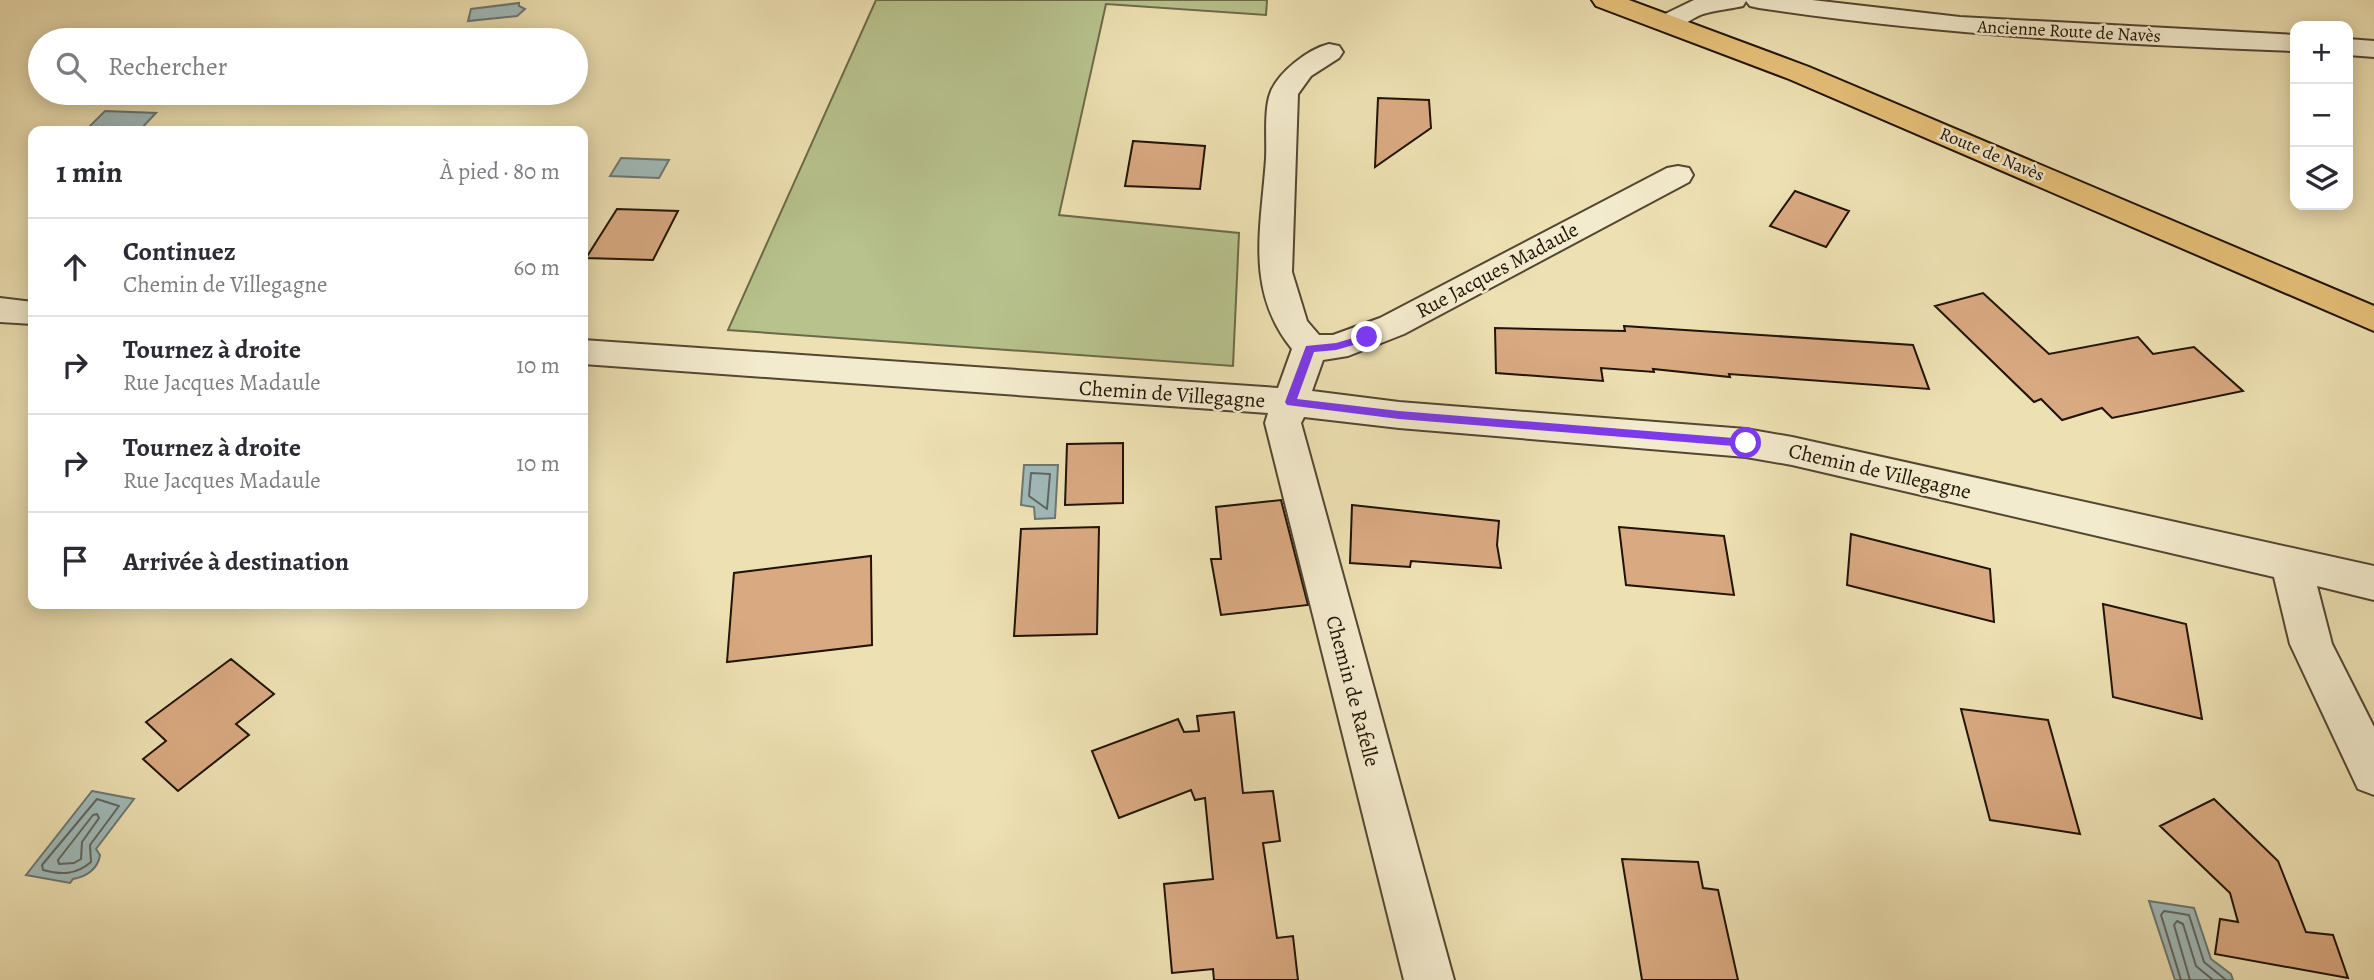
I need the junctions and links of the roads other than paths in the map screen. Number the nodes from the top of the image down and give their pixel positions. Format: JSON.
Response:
{"nodes":[{"id":1,"x":1605,"y":0,"type":"edge"},
{"id":2,"x":1734,"y":0,"type":"edge"},
{"id":3,"x":1759,"y":0,"type":"edge"},
{"id":4,"x":1670,"y":22,"type":"junction"},
{"id":5,"x":2290,"y":43,"type":"edge"},
{"id":6,"x":2353,"y":47,"type":"edge"},
{"id":7,"x":2374,"y":49,"type":"edge"},
{"id":8,"x":1329,"y":52,"type":"dead end"},
{"id":9,"x":1678,"y":175,"type":"dead end"},
{"id":10,"x":0,"y":310,"type":"edge"},
{"id":11,"x":28,"y":313,"type":"edge"},
{"id":12,"x":2374,"y":319,"type":"edge"},
{"id":13,"x":1310,"y":348,"type":"junction"},
{"id":14,"x":588,"y":352,"type":"edge"},
{"id":15,"x":1290,"y":402,"type":"junction"},
{"id":16,"x":2292,"y":566,"type":"junction"},
{"id":17,"x":2374,"y":583,"type":"edge"},
{"id":18,"x":2374,"y":774,"type":"edge"},
{"id":19,"x":1429,"y":980,"type":"edge"}],
"edges":[{"from":1,"to":4,"type":"main road","name":"Route de Navès"},
{"from":2,"to":4,"type":"street"},
{"from":3,"to":5,"type":"street","name":"Ancienne Route de Navès"},
{"from":4,"to":12,"type":"main road","name":"Route de Navès"},
{"from":6,"to":7,"type":"street"},
{"from":8,"to":13,"type":"street"},
{"from":9,"to":13,"type":"street","name":"Rue Jacques Madaule"},
{"from":10,"to":11,"type":"street"},
{"from":13,"to":15,"type":"street"},
{"from":14,"to":15,"type":"street","name":"Chemin de Villegagne"},
{"from":15,"to":16,"type":"street","name":"Chemin de Villegagne"},
{"from":15,"to":19,"type":"street","name":"Chemin de Rafelle"},
{"from":16,"to":17,"type":"street","name":"Chemin de Villegagne"},
{"from":16,"to":18,"type":"street"}]}
